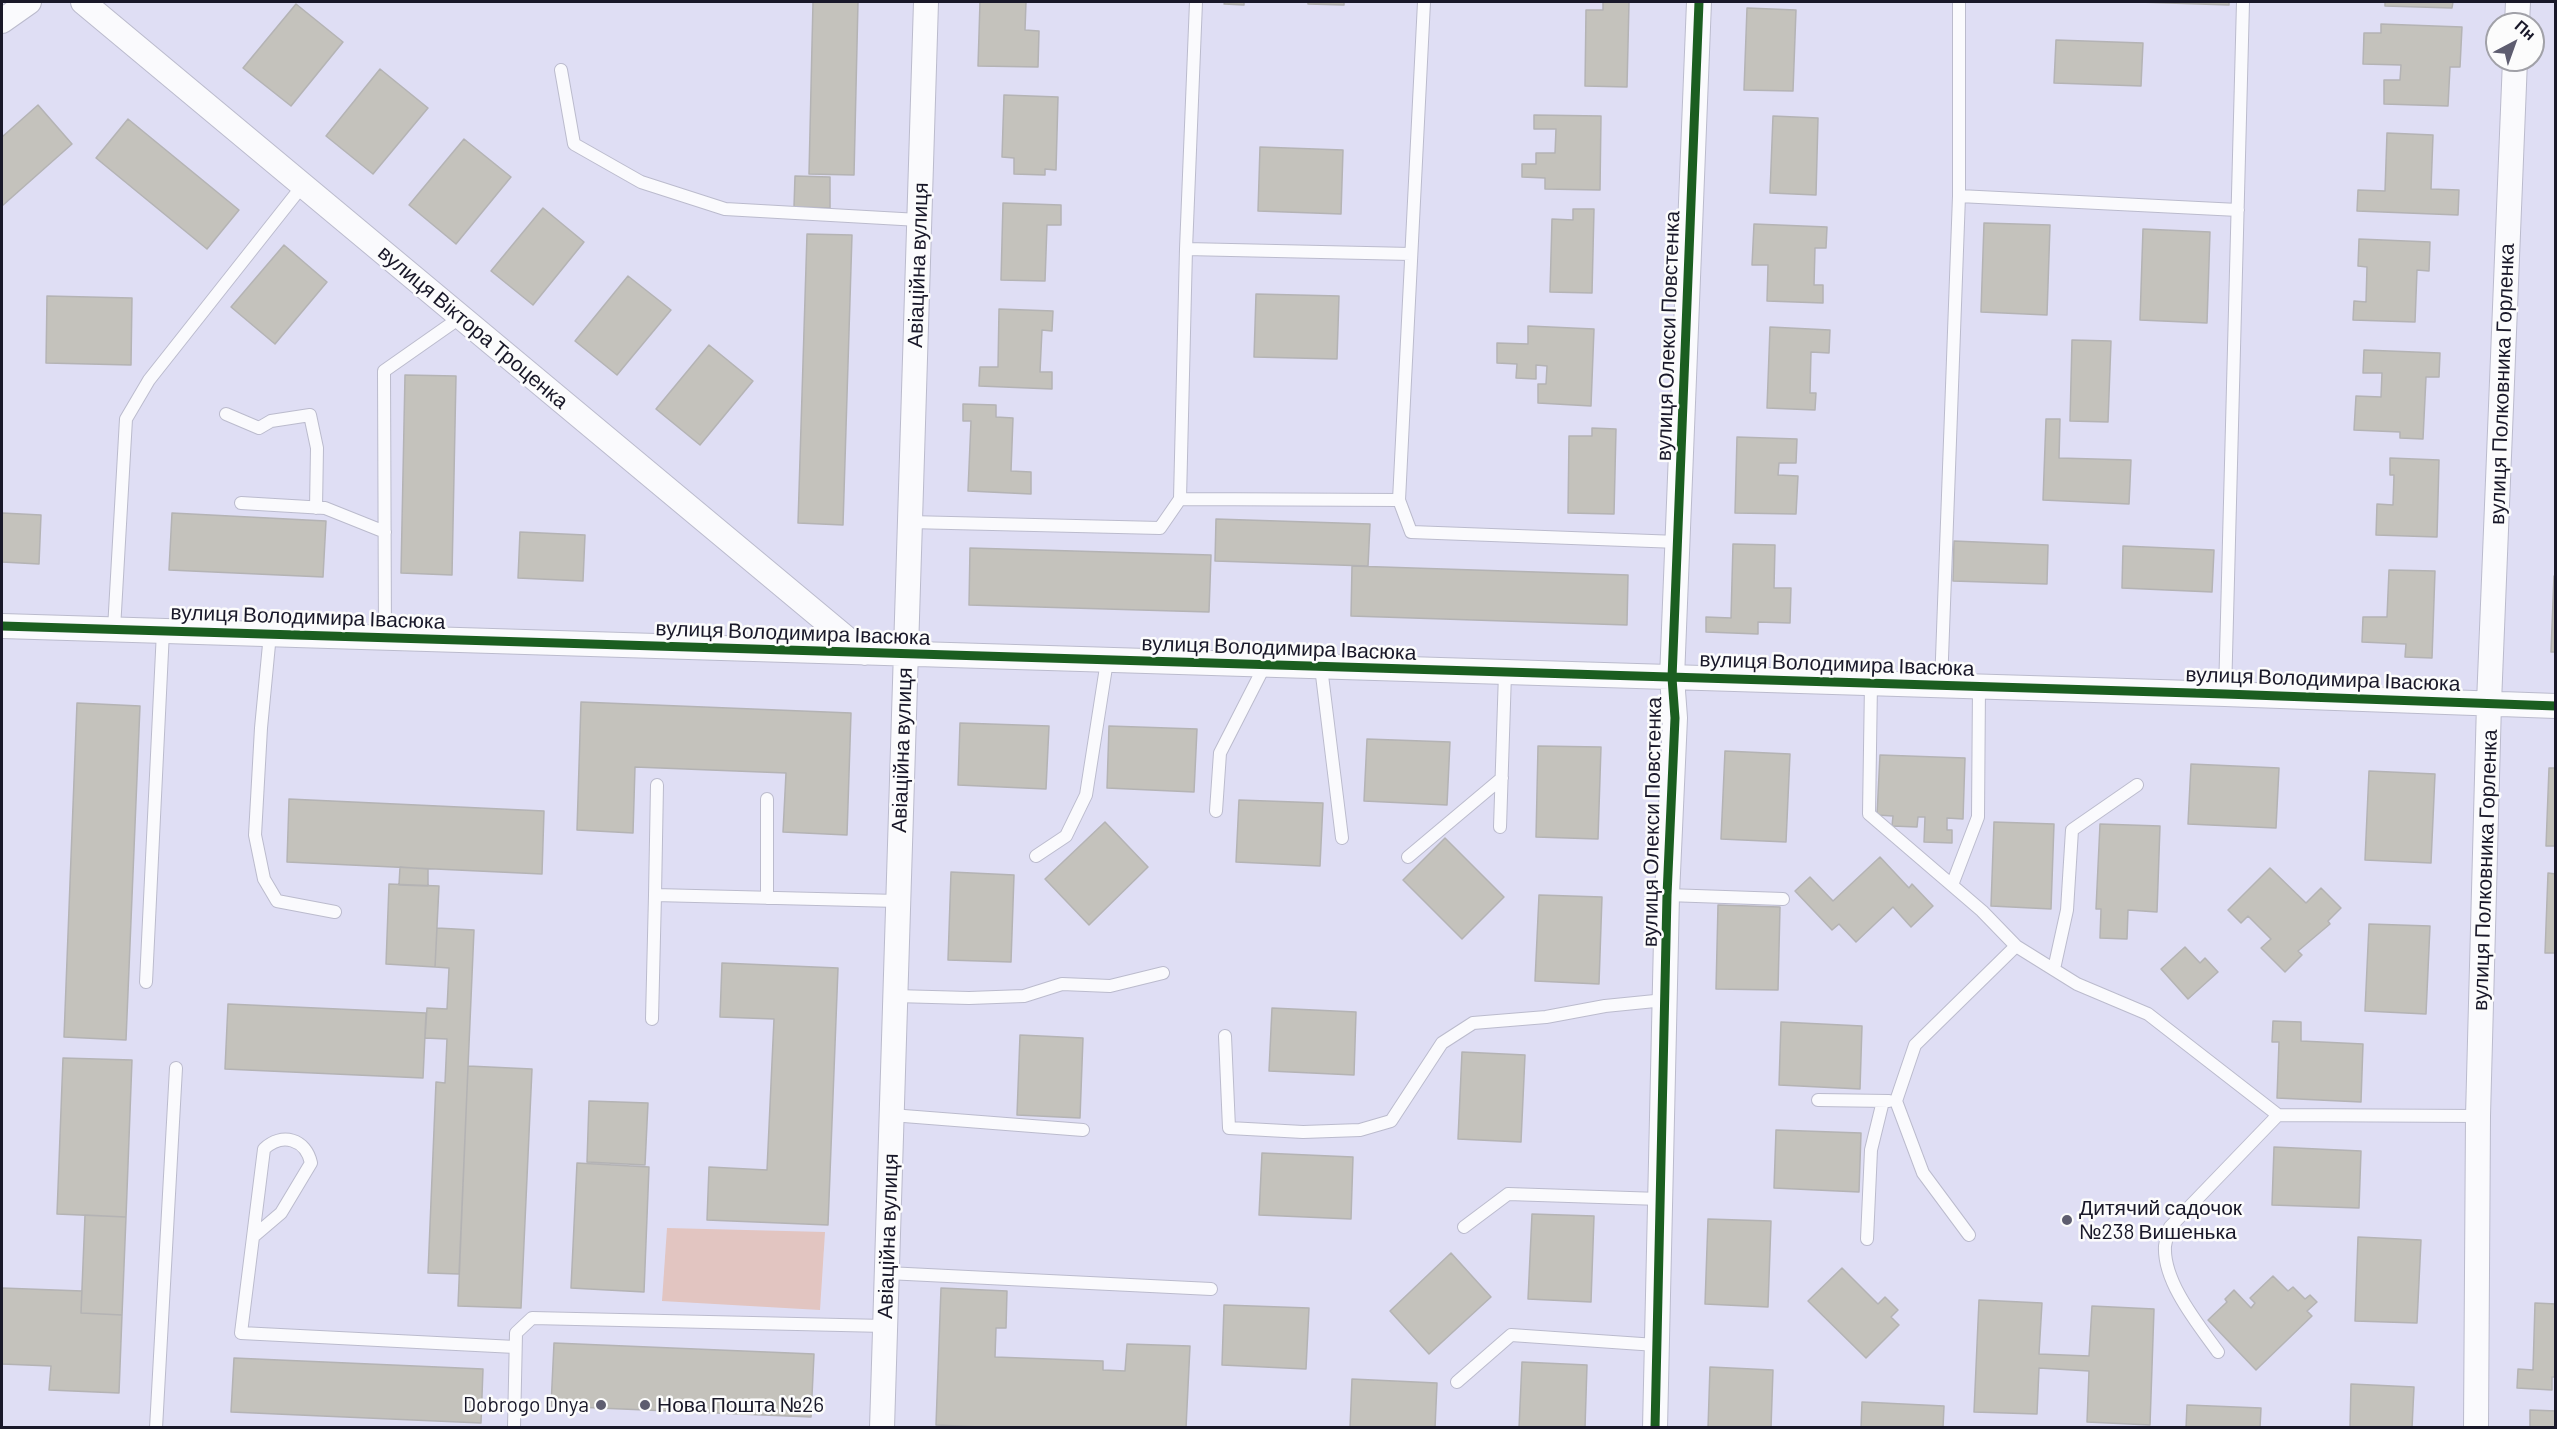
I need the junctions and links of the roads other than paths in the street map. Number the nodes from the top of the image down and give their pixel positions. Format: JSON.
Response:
{"nodes":[{"id":1,"x":29,"y":2,"type":"edge"},
{"id":2,"x":83,"y":2,"type":"edge"},
{"id":3,"x":926,"y":2,"type":"edge"},
{"id":4,"x":1196,"y":2,"type":"edge"},
{"id":5,"x":1424,"y":2,"type":"edge"},
{"id":6,"x":1699,"y":2,"type":"edge"},
{"id":7,"x":1959,"y":2,"type":"edge"},
{"id":8,"x":2243,"y":2,"type":"edge"},
{"id":9,"x":2,"y":21,"type":"edge"},
{"id":10,"x":561,"y":70,"type":"dead end"},
{"id":11,"x":2515,"y":72,"type":"edge"},
{"id":12,"x":303,"y":185,"type":"junction"},
{"id":13,"x":1959,"y":196,"type":"junction"},
{"id":14,"x":2238,"y":210,"type":"junction"},
{"id":15,"x":919,"y":220,"type":"junction"},
{"id":16,"x":1186,"y":249,"type":"junction"},
{"id":17,"x":1411,"y":254,"type":"junction"},
{"id":18,"x":461,"y":317,"type":"junction"},
{"id":19,"x":226,"y":414,"type":"dead end"},
{"id":20,"x":1180,"y":499,"type":"junction"},
{"id":21,"x":1399,"y":500,"type":"junction"},
{"id":22,"x":241,"y":502,"type":"dead end"},
{"id":23,"x":316,"y":508,"type":"junction"},
{"id":24,"x":909,"y":522,"type":"junction"},
{"id":25,"x":385,"y":532,"type":"junction"},
{"id":26,"x":1678,"y":542,"type":"junction"},
{"id":27,"x":2,"y":626,"type":"edge"},
{"id":28,"x":114,"y":629,"type":"junction"},
{"id":29,"x":163,"y":631,"type":"junction"},
{"id":30,"x":270,"y":634,"type":"junction"},
{"id":31,"x":385,"y":638,"type":"junction"},
{"id":32,"x":864,"y":653,"type":"junction"},
{"id":33,"x":905,"y":655,"type":"junction"},
{"id":34,"x":1107,"y":660,"type":"junction"},
{"id":35,"x":1264,"y":665,"type":"junction"},
{"id":36,"x":1321,"y":667,"type":"junction"},
{"id":37,"x":1505,"y":673,"type":"junction"},
{"id":38,"x":1672,"y":678,"type":"junction"},
{"id":39,"x":1871,"y":683,"type":"junction"},
{"id":40,"x":1941,"y":685,"type":"junction"},
{"id":41,"x":1979,"y":686,"type":"junction"},
{"id":42,"x":2224,"y":694,"type":"junction"},
{"id":43,"x":2489,"y":703,"type":"junction"},
{"id":44,"x":2556,"y":706,"type":"edge"},
{"id":45,"x":1502,"y":778,"type":"junction"},
{"id":46,"x":657,"y":785,"type":"dead end"},
{"id":47,"x":2137,"y":785,"type":"dead end"},
{"id":48,"x":767,"y":799,"type":"dead end"},
{"id":49,"x":1216,"y":811,"type":"dead end"},
{"id":50,"x":1500,"y":827,"type":"dead end"},
{"id":51,"x":1342,"y":838,"type":"dead end"},
{"id":52,"x":1036,"y":856,"type":"dead end"},
{"id":53,"x":1407,"y":857,"type":"dead end"},
{"id":54,"x":1952,"y":885,"type":"junction"},
{"id":55,"x":655,"y":895,"type":"junction"},
{"id":56,"x":1667,"y":895,"type":"junction"},
{"id":57,"x":767,"y":898,"type":"junction"},
{"id":58,"x":1783,"y":899,"type":"dead end"},
{"id":59,"x":898,"y":901,"type":"junction"},
{"id":60,"x":335,"y":912,"type":"dead end"},
{"id":61,"x":2016,"y":946,"type":"junction"},
{"id":62,"x":2054,"y":969,"type":"junction"},
{"id":63,"x":1163,"y":973,"type":"dead end"},
{"id":64,"x":146,"y":982,"type":"dead end"},
{"id":65,"x":895,"y":996,"type":"junction"},
{"id":66,"x":1665,"y":1000,"type":"junction"},
{"id":67,"x":652,"y":1019,"type":"dead end"},
{"id":68,"x":1225,"y":1036,"type":"dead end"},
{"id":69,"x":176,"y":1068,"type":"dead end"},
{"id":70,"x":1818,"y":1100,"type":"dead end"},
{"id":71,"x":1890,"y":1101,"type":"junction"},
{"id":72,"x":891,"y":1115,"type":"junction"},
{"id":73,"x":2278,"y":1115,"type":"junction"},
{"id":74,"x":2478,"y":1116,"type":"junction"},
{"id":75,"x":1083,"y":1130,"type":"dead end"},
{"id":76,"x":1660,"y":1199,"type":"junction"},
{"id":77,"x":1464,"y":1227,"type":"dead end"},
{"id":78,"x":1969,"y":1235,"type":"dead end"},
{"id":79,"x":254,"y":1236,"type":"junction"},
{"id":80,"x":1867,"y":1239,"type":"dead end"},
{"id":81,"x":887,"y":1273,"type":"junction"},
{"id":82,"x":1211,"y":1289,"type":"dead end"},
{"id":83,"x":885,"y":1326,"type":"junction"},
{"id":84,"x":1656,"y":1345,"type":"junction"},
{"id":85,"x":515,"y":1347,"type":"junction"},
{"id":86,"x":2218,"y":1352,"type":"dead end"},
{"id":87,"x":1457,"y":1382,"type":"dead end"},
{"id":88,"x":156,"y":1428,"type":"edge"},
{"id":89,"x":514,"y":1428,"type":"edge"},
{"id":90,"x":882,"y":1428,"type":"edge"},
{"id":91,"x":1655,"y":1428,"type":"edge"},
{"id":92,"x":2476,"y":1428,"type":"edge"}],
"edges":[{"from":1,"to":9,"type":"street"},
{"from":2,"to":12,"type":"street","name":"вулиця Віктора Троценка"},
{"from":3,"to":15,"type":"street","name":"Авіаційна вулиця"},
{"from":4,"to":16,"type":"lane"},
{"from":5,"to":17,"type":"lane"},
{"from":6,"to":26,"type":"street","name":"вулиця Олекси Повстенка"},
{"from":7,"to":13,"type":"lane"},
{"from":8,"to":14,"type":"lane"},
{"from":10,"to":15,"type":"lane"},
{"from":11,"to":43,"type":"street","name":"вулиця Полковника Горленка"},
{"from":12,"to":18,"type":"street","name":"вулиця Віктора Троценка"},
{"from":12,"to":28,"type":"lane"},
{"from":13,"to":14,"type":"lane"},
{"from":13,"to":40,"type":"lane"},
{"from":14,"to":42,"type":"lane"},
{"from":15,"to":24,"type":"street","name":"Авіаційна вулиця"},
{"from":16,"to":17,"type":"lane"},
{"from":16,"to":20,"type":"lane"},
{"from":17,"to":21,"type":"lane"},
{"from":18,"to":25,"type":"lane"},
{"from":18,"to":32,"type":"street","name":"вулиця Віктора Троценка"},
{"from":19,"to":23,"type":"lane"},
{"from":20,"to":21,"type":"lane"},
{"from":20,"to":24,"type":"lane"},
{"from":21,"to":26,"type":"lane"},
{"from":22,"to":23,"type":"lane"},
{"from":23,"to":25,"type":"lane"},
{"from":24,"to":33,"type":"street","name":"Авіаційна вулиця"},
{"from":25,"to":31,"type":"lane"},
{"from":26,"to":38,"type":"street","name":"вулиця Олекси Повстенка"},
{"from":27,"to":28,"type":"street","name":"вулиця Володимира Івасюка"},
{"from":28,"to":29,"type":"street","name":"вулиця Володимира Івасюка"},
{"from":29,"to":30,"type":"street","name":"вулиця Володимира Івасюка"},
{"from":29,"to":64,"type":"lane"},
{"from":30,"to":31,"type":"street","name":"вулиця Володимира Івасюка"},
{"from":30,"to":60,"type":"lane"},
{"from":31,"to":32,"type":"street","name":"вулиця Володимира Івасюка"},
{"from":32,"to":33,"type":"street","name":"вулиця Володимира Івасюка"},
{"from":33,"to":34,"type":"street","name":"вулиця Володимира Івасюка"},
{"from":33,"to":59,"type":"street","name":"Авіаційна вулиця"},
{"from":34,"to":35,"type":"street","name":"вулиця Володимира Івасюка"},
{"from":34,"to":52,"type":"lane"},
{"from":35,"to":36,"type":"street","name":"вулиця Володимира Івасюка"},
{"from":35,"to":49,"type":"lane"},
{"from":36,"to":37,"type":"street","name":"вулиця Володимира Івасюка"},
{"from":36,"to":51,"type":"lane"},
{"from":37,"to":38,"type":"street","name":"вулиця Володимира Івасюка"},
{"from":37,"to":45,"type":"lane"},
{"from":38,"to":39,"type":"street","name":"вулиця Володимира Івасюка"},
{"from":38,"to":56,"type":"street","name":"вулиця Олекси Повстенка"},
{"from":39,"to":40,"type":"street","name":"вулиця Володимира Івасюка"},
{"from":39,"to":54,"type":"lane"},
{"from":40,"to":41,"type":"street","name":"вулиця Володимира Івасюка"},
{"from":41,"to":42,"type":"street","name":"вулиця Володимира Івасюка"},
{"from":41,"to":54,"type":"lane"},
{"from":42,"to":43,"type":"street","name":"вулиця Володимира Івасюка"},
{"from":43,"to":44,"type":"street","name":"вулиця Володимира Івасюка"},
{"from":43,"to":74,"type":"street","name":"вулиця Полковника Горленка"},
{"from":45,"to":50,"type":"lane"},
{"from":45,"to":53,"type":"lane"},
{"from":46,"to":55,"type":"lane"},
{"from":47,"to":62,"type":"lane"},
{"from":48,"to":57,"type":"lane"},
{"from":54,"to":61,"type":"lane"},
{"from":55,"to":57,"type":"lane"},
{"from":55,"to":67,"type":"lane"},
{"from":56,"to":58,"type":"lane"},
{"from":56,"to":66,"type":"street","name":"вулиця Олекси Повстенка"},
{"from":57,"to":59,"type":"lane"},
{"from":59,"to":65,"type":"street","name":"Авіаційна вулиця"},
{"from":61,"to":62,"type":"lane"},
{"from":61,"to":71,"type":"lane"},
{"from":62,"to":73,"type":"lane"},
{"from":63,"to":65,"type":"lane"},
{"from":65,"to":72,"type":"street","name":"Авіаційна вулиця"},
{"from":66,"to":68,"type":"lane"},
{"from":66,"to":76,"type":"street","name":"вулиця Олекси Повстенка"},
{"from":69,"to":88,"type":"lane"},
{"from":70,"to":71,"type":"lane"},
{"from":71,"to":78,"type":"lane"},
{"from":71,"to":80,"type":"lane"},
{"from":72,"to":75,"type":"lane"},
{"from":72,"to":81,"type":"street","name":"Авіаційна вулиця"},
{"from":73,"to":74,"type":"lane"},
{"from":73,"to":86,"type":"lane"},
{"from":74,"to":92,"type":"street","name":"вулиця Полковника Горленка"},
{"from":76,"to":77,"type":"lane"},
{"from":76,"to":84,"type":"street","name":"вулиця Олекси Повстенка"},
{"from":79,"to":79,"type":"lane"},
{"from":79,"to":85,"type":"lane"},
{"from":81,"to":82,"type":"lane"},
{"from":81,"to":83,"type":"street","name":"Авіаційна вулиця"},
{"from":83,"to":85,"type":"lane"},
{"from":83,"to":90,"type":"street","name":"Авіаційна вулиця"},
{"from":84,"to":87,"type":"lane"},
{"from":84,"to":91,"type":"street","name":"вулиця Олекси Повстенка"},
{"from":85,"to":89,"type":"lane"}]}
